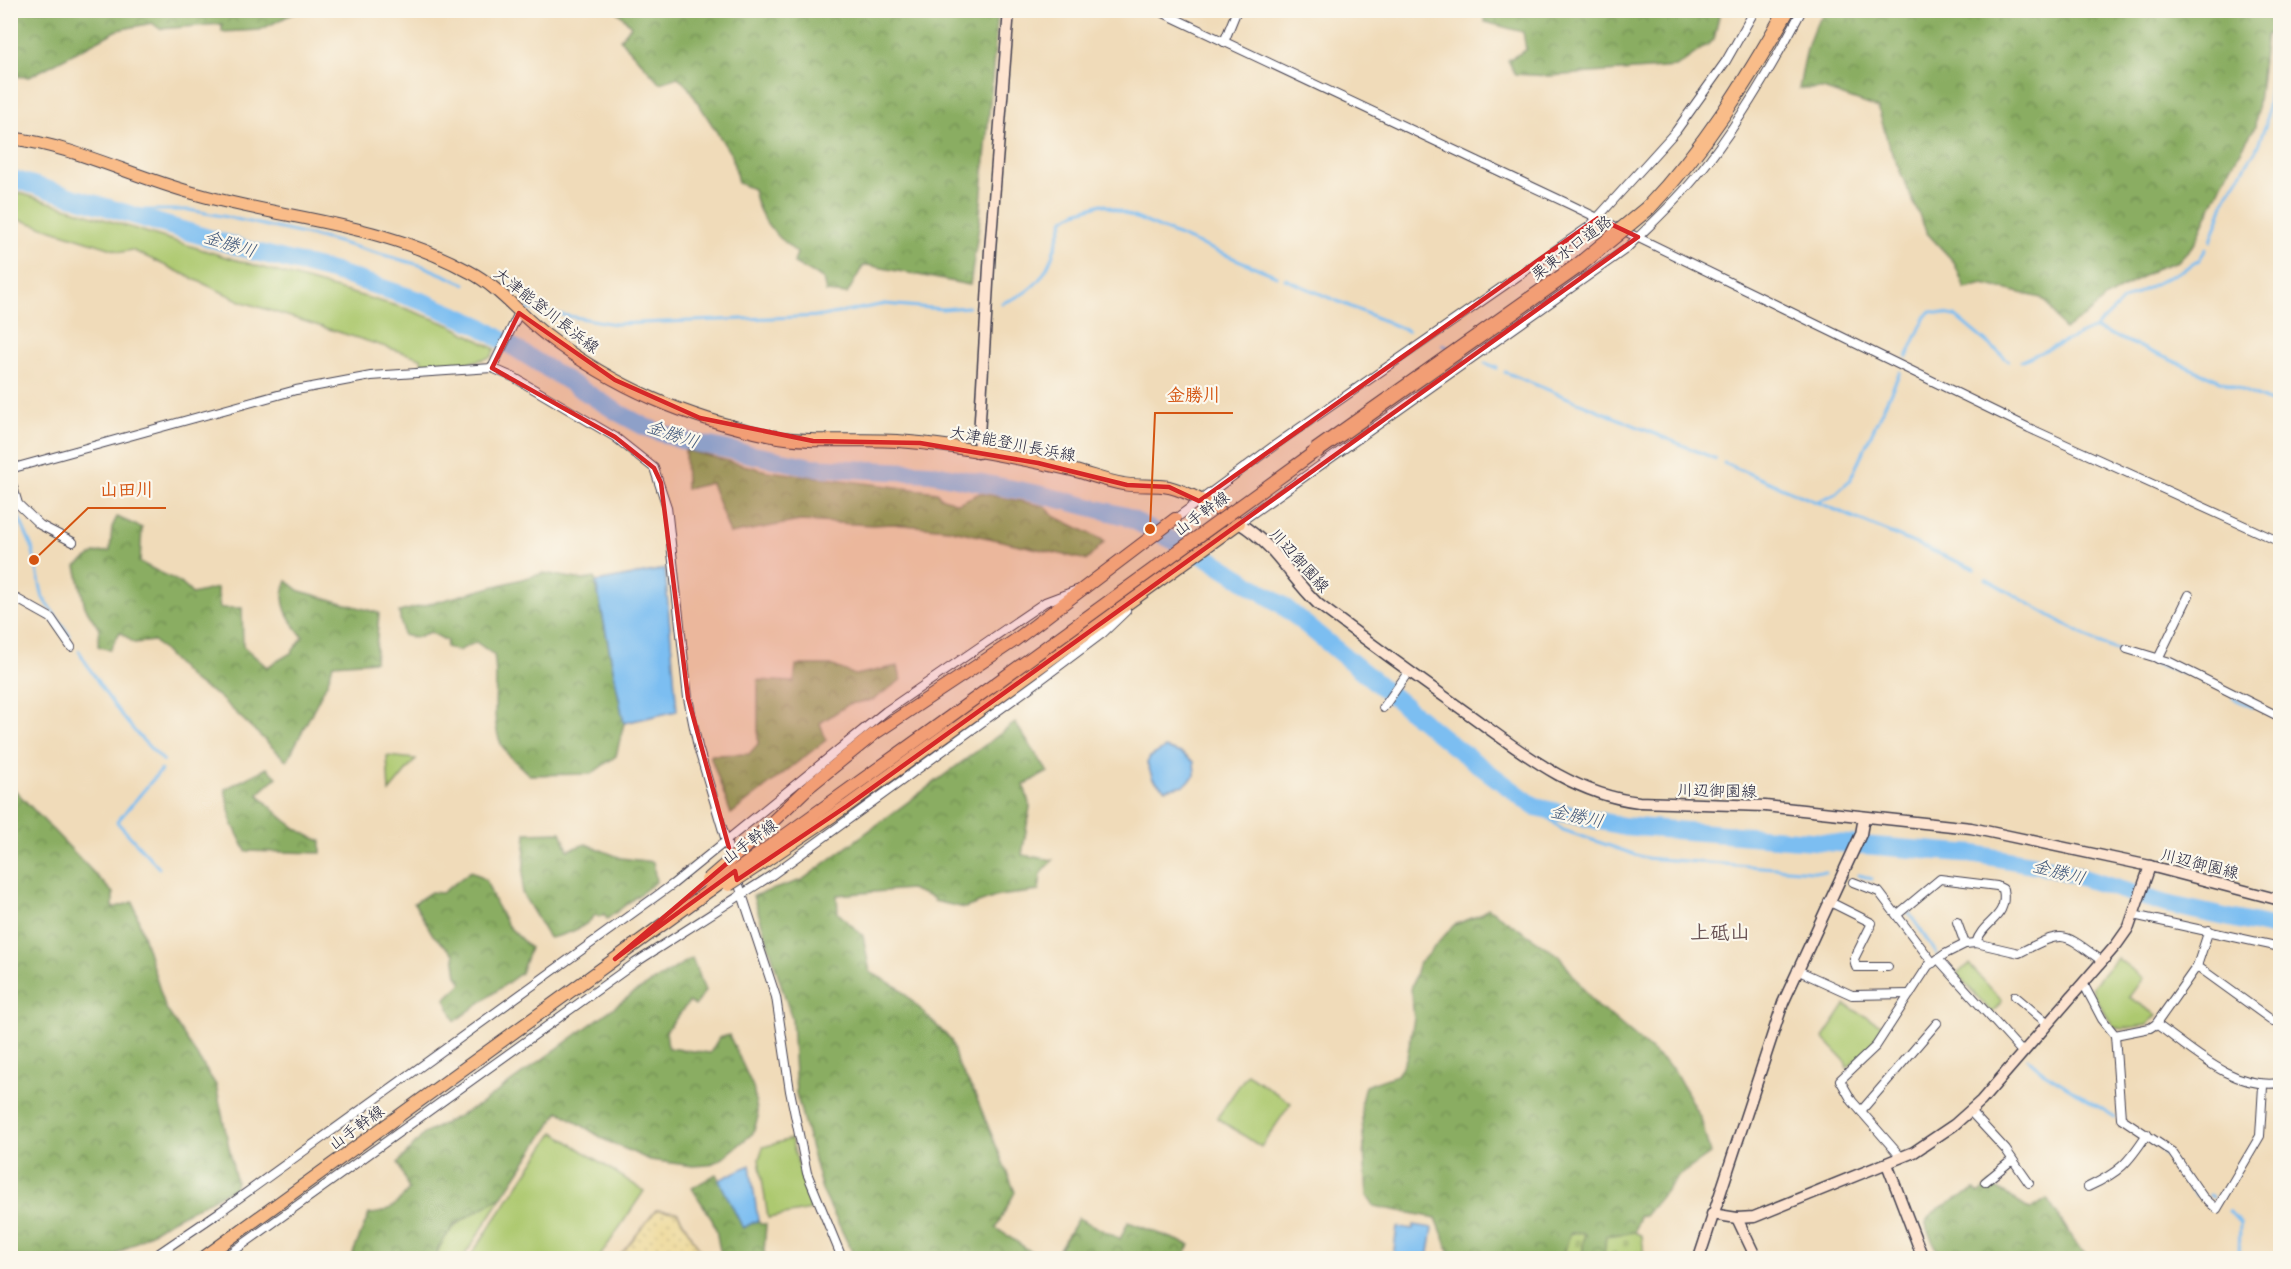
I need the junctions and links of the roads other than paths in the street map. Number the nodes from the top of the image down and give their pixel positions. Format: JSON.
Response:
{"nodes":[{"id":1,"x":1009,"y":10,"type":"edge"},
{"id":2,"x":1156,"y":10,"type":"edge"},
{"id":3,"x":1237,"y":10,"type":"edge"},
{"id":4,"x":1755,"y":10,"type":"edge"},
{"id":5,"x":1786,"y":10,"type":"edge"},
{"id":6,"x":1802,"y":10,"type":"edge"},
{"id":7,"x":1224,"y":42,"type":"junction"},
{"id":8,"x":10,"y":138,"type":"edge"},
{"id":9,"x":1598,"y":218,"type":"junction"},
{"id":10,"x":1638,"y":237,"type":"junction"},
{"id":11,"x":518,"y":316,"type":"junction"},
{"id":12,"x":492,"y":368,"type":"junction"},
{"id":13,"x":1316,"y":451,"type":"joint"},
{"id":14,"x":978,"y":453,"type":"junction"},
{"id":15,"x":10,"y":469,"type":"edge"},
{"id":16,"x":10,"y":477,"type":"edge"},
{"id":17,"x":1198,"y":501,"type":"junction"},
{"id":18,"x":1175,"y":519,"type":"joint"},
{"id":19,"x":1239,"y":523,"type":"junction"},
{"id":20,"x":73,"y":542,"type":"dead end"},
{"id":21,"x":2280,"y":542,"type":"edge"},
{"id":22,"x":1086,"y":586,"type":"junction"},
{"id":23,"x":1144,"y":594,"type":"junction"},
{"id":24,"x":10,"y":595,"type":"edge"},
{"id":25,"x":2189,"y":595,"type":"dead end"},
{"id":26,"x":71,"y":647,"type":"dead end"},
{"id":27,"x":2127,"y":649,"type":"dead end"},
{"id":28,"x":2158,"y":658,"type":"junction"},
{"id":29,"x":1409,"y":671,"type":"junction"},
{"id":30,"x":2280,"y":705,"type":"edge"},
{"id":31,"x":1383,"y":708,"type":"dead end"},
{"id":32,"x":1863,"y":820,"type":"junction"},
{"id":33,"x":727,"y":841,"type":"junction"},
{"id":34,"x":756,"y":862,"type":"junction"},
{"id":35,"x":2150,"y":866,"type":"junction"},
{"id":36,"x":1853,"y":882,"type":"dead end"},
{"id":37,"x":710,"y":888,"type":"junction"},
{"id":38,"x":741,"y":894,"type":"junction"},
{"id":39,"x":2280,"y":900,"type":"edge"},
{"id":40,"x":1828,"y":901,"type":"junction"},
{"id":41,"x":2134,"y":913,"type":"junction"},
{"id":42,"x":1898,"y":914,"type":"junction"},
{"id":43,"x":1957,"y":922,"type":"dead end"},
{"id":44,"x":2209,"y":930,"type":"junction"},
{"id":45,"x":1976,"y":943,"type":"junction"},
{"id":46,"x":1965,"y":944,"type":"junction"},
{"id":47,"x":2280,"y":947,"type":"edge"},
{"id":48,"x":615,"y":959,"type":"junction"},
{"id":49,"x":1936,"y":961,"type":"junction"},
{"id":50,"x":2102,"y":961,"type":"junction"},
{"id":51,"x":2197,"y":966,"type":"junction"},
{"id":52,"x":1888,"y":967,"type":"dead end"},
{"id":53,"x":1797,"y":970,"type":"junction"},
{"id":54,"x":2083,"y":983,"type":"junction"},
{"id":55,"x":1910,"y":994,"type":"junction"},
{"id":56,"x":2015,"y":996,"type":"dead end"},
{"id":57,"x":2280,"y":1022,"type":"edge"},
{"id":58,"x":1937,"y":1023,"type":"dead end"},
{"id":59,"x":2048,"y":1024,"type":"junction"},
{"id":60,"x":2156,"y":1024,"type":"junction"},
{"id":61,"x":2115,"y":1035,"type":"junction"},
{"id":62,"x":2022,"y":1053,"type":"junction"},
{"id":63,"x":2280,"y":1083,"type":"edge"},
{"id":64,"x":2263,"y":1086,"type":"junction"},
{"id":65,"x":1861,"y":1111,"type":"junction"},
{"id":66,"x":1970,"y":1111,"type":"junction"},
{"id":67,"x":2147,"y":1134,"type":"junction"},
{"id":68,"x":1901,"y":1157,"type":"junction"},
{"id":69,"x":2013,"y":1160,"type":"junction"},
{"id":70,"x":1887,"y":1164,"type":"junction"},
{"id":71,"x":1985,"y":1182,"type":"dead end"},
{"id":72,"x":2029,"y":1183,"type":"dead end"},
{"id":73,"x":2088,"y":1187,"type":"dead end"},
{"id":74,"x":1712,"y":1214,"type":"junction"},
{"id":75,"x":1737,"y":1218,"type":"junction"},
{"id":76,"x":152,"y":1258,"type":"edge"},
{"id":77,"x":203,"y":1258,"type":"edge"},
{"id":78,"x":224,"y":1258,"type":"edge"},
{"id":79,"x":843,"y":1258,"type":"edge"},
{"id":80,"x":1699,"y":1258,"type":"edge"},
{"id":81,"x":1756,"y":1258,"type":"edge"},
{"id":82,"x":1923,"y":1258,"type":"edge"}],
"edges":[{"from":1,"to":14,"type":"street"},
{"from":2,"to":7,"type":"street"},
{"from":3,"to":7,"type":"street"},
{"from":4,"to":9,"type":"street"},
{"from":5,"to":13,"type":"highway","name":"栗東水口道路","bridge":true},
{"from":6,"to":10,"type":"street"},
{"from":7,"to":9,"type":"street"},
{"from":8,"to":11,"type":"main road","name":"大津能登川長浜線"},
{"from":9,"to":10,"type":"street"},
{"from":9,"to":17,"type":"street"},
{"from":10,"to":19,"type":"street"},
{"from":10,"to":21,"type":"street"},
{"from":11,"to":12,"type":"street"},
{"from":11,"to":14,"type":"main road","name":"大津能登川長浜線"},
{"from":12,"to":15,"type":"street"},
{"from":12,"to":33,"type":"street"},
{"from":13,"to":34,"type":"main road","name":"山手幹線","bridge":true},
{"from":14,"to":17,"type":"main road","name":"大津能登川長浜線"},
{"from":16,"to":20,"type":"street"},
{"from":17,"to":18,"type":"street"},
{"from":17,"to":19,"type":"main road","name":"大津能登川長浜線"},
{"from":18,"to":22,"type":"main road"},
{"from":19,"to":23,"type":"main road"},
{"from":19,"to":29,"type":"street","name":"川辺御園線"},
{"from":22,"to":33,"type":"street"},
{"from":22,"to":37,"type":"main road","bridge":true},
{"from":23,"to":34,"type":"main road"},
{"from":23,"to":38,"type":"street"},
{"from":24,"to":26,"type":"street"},
{"from":25,"to":28,"type":"street"},
{"from":27,"to":28,"type":"street"},
{"from":28,"to":30,"type":"street"},
{"from":29,"to":31,"type":"street"},
{"from":29,"to":32,"type":"street","name":"川辺御園線"},
{"from":32,"to":35,"type":"street","name":"川辺御園線"},
{"from":32,"to":40,"type":"street"},
{"from":33,"to":38,"type":"street"},
{"from":33,"to":76,"type":"street"},
{"from":34,"to":37,"type":"main road","name":"山手幹線","bridge":true},
{"from":35,"to":39,"type":"street","name":"川辺御園線"},
{"from":35,"to":41,"type":"street"},
{"from":36,"to":42,"type":"street"},
{"from":37,"to":48,"type":"main road"},
{"from":37,"to":48,"type":"main road","name":"山手幹線"},
{"from":38,"to":78,"type":"street"},
{"from":38,"to":79,"type":"street"},
{"from":40,"to":52,"type":"street"},
{"from":40,"to":53,"type":"street"},
{"from":41,"to":44,"type":"street"},
{"from":41,"to":50,"type":"street"},
{"from":42,"to":45,"type":"street"},
{"from":42,"to":49,"type":"street"},
{"from":43,"to":46,"type":"street"},
{"from":44,"to":47,"type":"street"},
{"from":44,"to":51,"type":"street"},
{"from":45,"to":46,"type":"street"},
{"from":45,"to":50,"type":"street"},
{"from":46,"to":49,"type":"street"},
{"from":48,"to":77,"type":"main road","name":"山手幹線"},
{"from":49,"to":55,"type":"street"},
{"from":49,"to":62,"type":"street"},
{"from":50,"to":54,"type":"street"},
{"from":51,"to":57,"type":"street"},
{"from":51,"to":60,"type":"street"},
{"from":53,"to":55,"type":"street"},
{"from":53,"to":74,"type":"street"},
{"from":54,"to":59,"type":"street"},
{"from":54,"to":61,"type":"street"},
{"from":55,"to":65,"type":"street"},
{"from":56,"to":59,"type":"street"},
{"from":58,"to":65,"type":"street"},
{"from":59,"to":62,"type":"street"},
{"from":60,"to":61,"type":"street"},
{"from":60,"to":64,"type":"street"},
{"from":61,"to":67,"type":"street"},
{"from":62,"to":66,"type":"street"},
{"from":63,"to":64,"type":"street"},
{"from":64,"to":67,"type":"street"},
{"from":65,"to":68,"type":"street"},
{"from":66,"to":68,"type":"street"},
{"from":66,"to":69,"type":"street"},
{"from":67,"to":73,"type":"street"},
{"from":68,"to":70,"type":"street"},
{"from":69,"to":71,"type":"street"},
{"from":69,"to":72,"type":"street"},
{"from":70,"to":75,"type":"street"},
{"from":70,"to":82,"type":"street"},
{"from":74,"to":75,"type":"street"},
{"from":74,"to":80,"type":"street"},
{"from":75,"to":81,"type":"street"}]}
